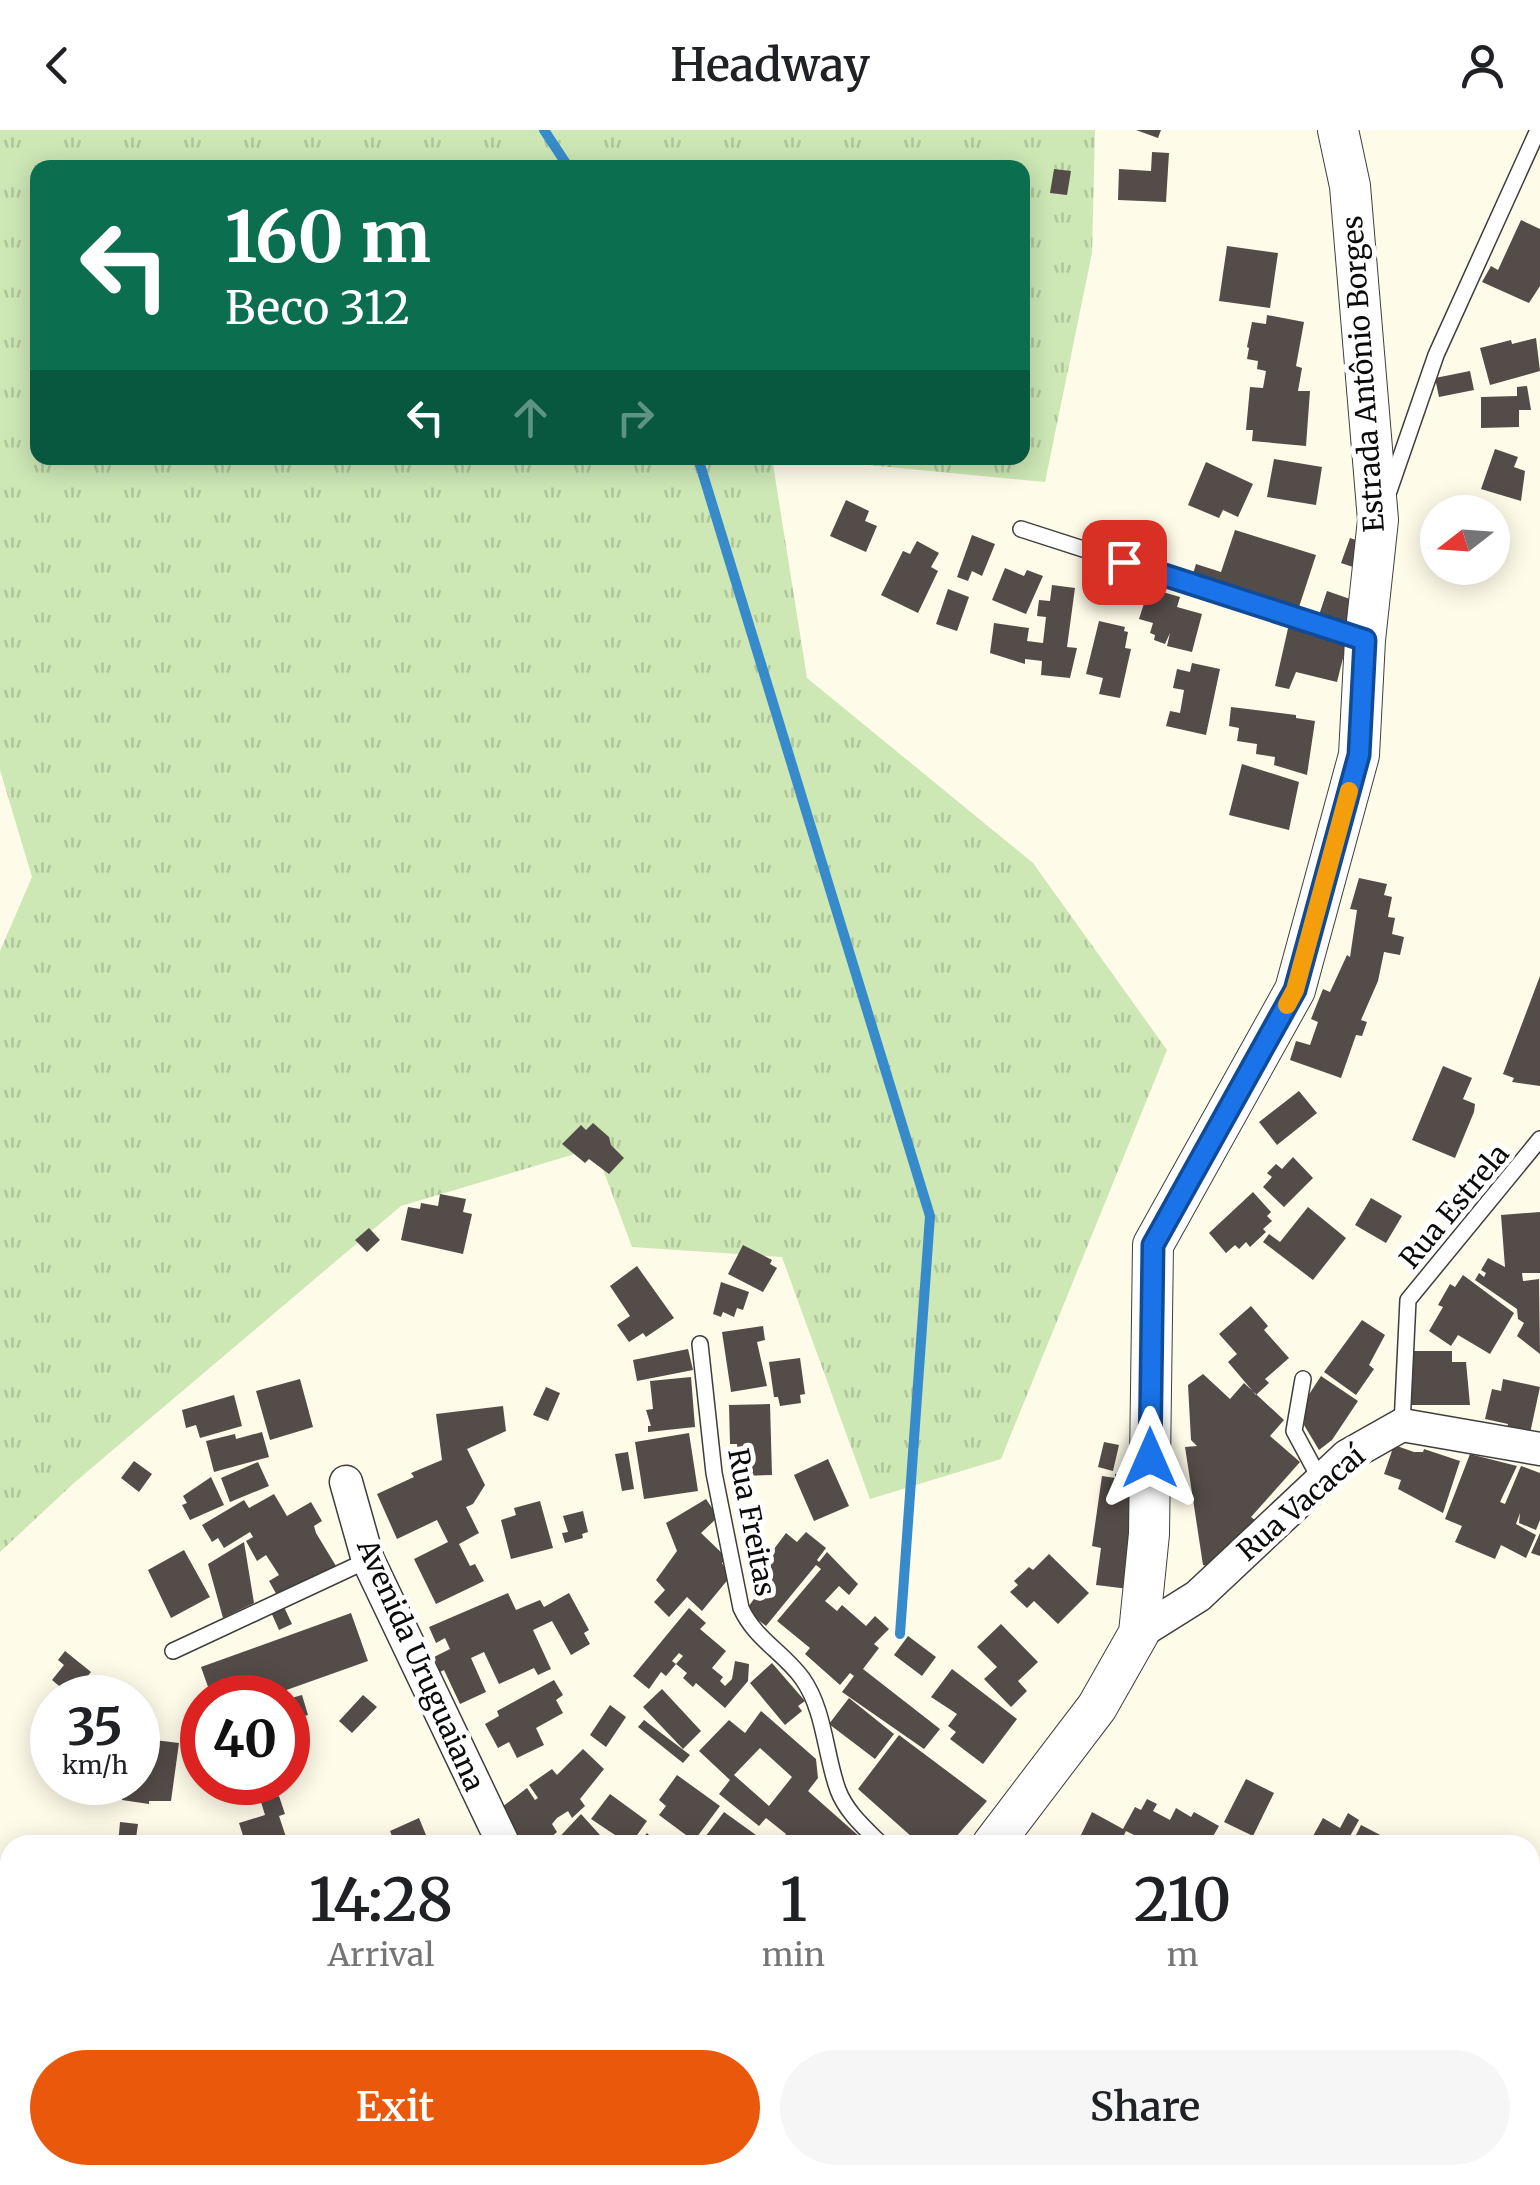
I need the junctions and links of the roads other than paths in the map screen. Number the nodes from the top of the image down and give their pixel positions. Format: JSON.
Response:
{"nodes":[{"id":1,"x":1338,"y":130,"type":"edge"},
{"id":2,"x":1538,"y":130,"type":"edge"},
{"id":3,"x":1378,"y":520,"type":"junction"},
{"id":4,"x":1022,"y":529,"type":"dead end"},
{"id":5,"x":1365,"y":640,"type":"junction"},
{"id":6,"x":1540,"y":1139,"type":"edge"},
{"id":7,"x":700,"y":1344,"type":"dead end"},
{"id":8,"x":1303,"y":1379,"type":"dead end"},
{"id":9,"x":1402,"y":1424,"type":"junction"},
{"id":10,"x":1540,"y":1449,"type":"edge"},
{"id":11,"x":1321,"y":1480,"type":"junction"},
{"id":12,"x":346,"y":1482,"type":"dead end"},
{"id":13,"x":368,"y":1560,"type":"junction"},
{"id":14,"x":1139,"y":1633,"type":"junction"},
{"id":15,"x":173,"y":1651,"type":"dead end"},
{"id":16,"x":499,"y":1835,"type":"edge"},
{"id":17,"x":872,"y":1835,"type":"edge"},
{"id":18,"x":1000,"y":1835,"type":"edge"}],
"edges":[{"from":1,"to":3,"type":"street","name":"Estrada Antônio Borges"},
{"from":2,"to":3,"type":"lane"},
{"from":3,"to":5,"type":"street","name":"Estrada Antônio Borges"},
{"from":4,"to":5,"type":"lane"},
{"from":5,"to":14,"type":"street","name":"Estrada Antônio Borges"},
{"from":6,"to":9,"type":"lane","name":"Rua Estrela"},
{"from":7,"to":17,"type":"lane","name":"Rua Freitas"},
{"from":8,"to":11,"type":"lane"},
{"from":9,"to":10,"type":"street"},
{"from":9,"to":11,"type":"street","name":"Rua Vacacaí"},
{"from":11,"to":14,"type":"street","name":"Rua Vacacaí"},
{"from":12,"to":13,"type":"street","name":"Avenida Uruguaiana"},
{"from":13,"to":15,"type":"lane"},
{"from":13,"to":16,"type":"street","name":"Avenida Uruguaiana"},
{"from":14,"to":18,"type":"street","name":"Estrada Antônio Borges"}]}
